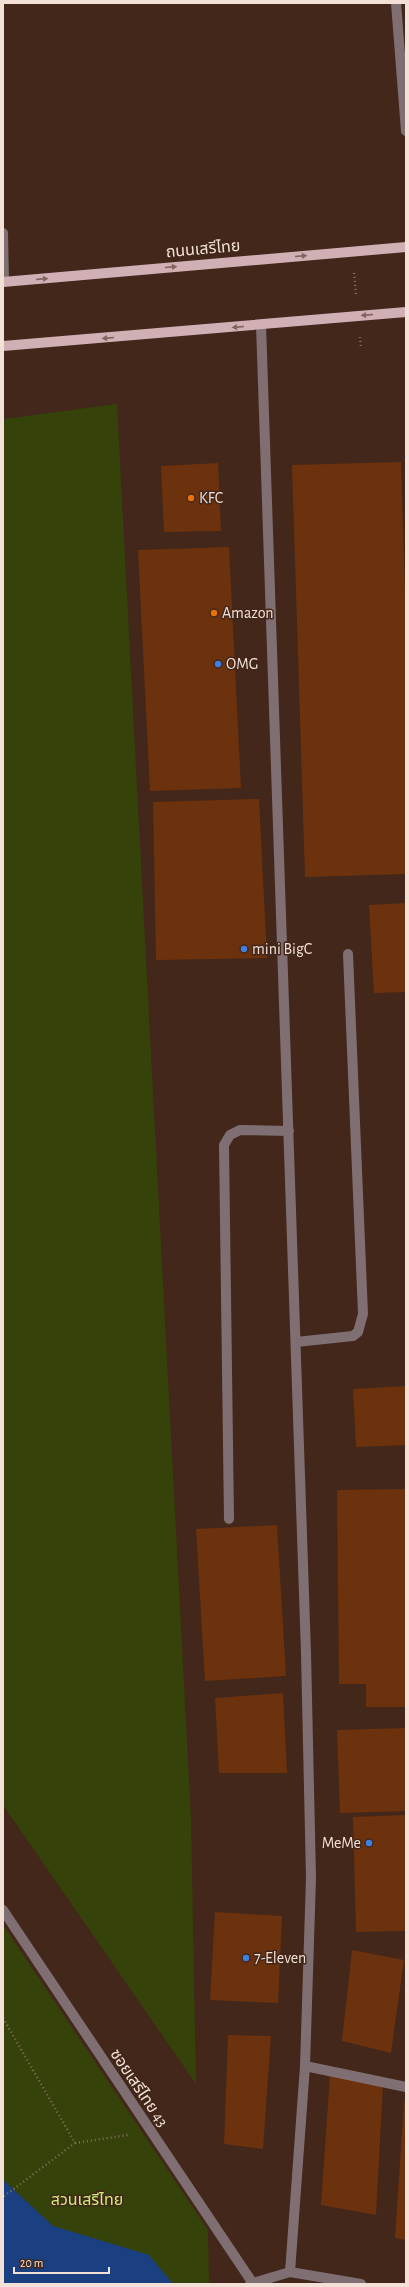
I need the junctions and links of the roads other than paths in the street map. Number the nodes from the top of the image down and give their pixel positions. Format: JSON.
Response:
{"nodes":[{"id":1,"x":396,"y":3,"type":"edge"},
{"id":2,"x":406,"y":132,"type":"edge"},
{"id":3,"x":3,"y":233,"type":"edge"},
{"id":4,"x":406,"y":247,"type":"edge"},
{"id":5,"x":4,"y":282,"type":"edge"},
{"id":6,"x":406,"y":312,"type":"edge"},
{"id":7,"x":261,"y":325,"type":"junction"},
{"id":8,"x":3,"y":346,"type":"edge"},
{"id":9,"x":348,"y":954,"type":"dead end"},
{"id":10,"x":289,"y":1131,"type":"junction"},
{"id":11,"x":296,"y":1342,"type":"junction"},
{"id":12,"x":229,"y":1519,"type":"dead end"},
{"id":13,"x":3,"y":1910,"type":"edge"},
{"id":14,"x":304,"y":2066,"type":"junction"},
{"id":15,"x":406,"y":2087,"type":"edge"},
{"id":16,"x":290,"y":2272,"type":"junction"},
{"id":17,"x":251,"y":2283,"type":"edge"},
{"id":18,"x":361,"y":2284,"type":"edge"}],
"edges":[{"from":1,"to":2,"type":"street"},
{"from":3,"to":5,"type":"street"},
{"from":5,"to":4,"type":"main road","name":"ถนนเสรีไทย","one_way":true},
{"from":6,"to":7,"type":"main road","one_way":true},
{"from":7,"to":8,"type":"main road","one_way":true},
{"from":7,"to":10,"type":"street"},
{"from":9,"to":11,"type":"street"},
{"from":10,"to":11,"type":"street"},
{"from":10,"to":12,"type":"street"},
{"from":11,"to":14,"type":"street"},
{"from":13,"to":17,"type":"street","name":"ซอยเสรีไทย 43"},
{"from":14,"to":15,"type":"street"},
{"from":14,"to":16,"type":"street"},
{"from":16,"to":17,"type":"street"},
{"from":16,"to":18,"type":"street"}]}
